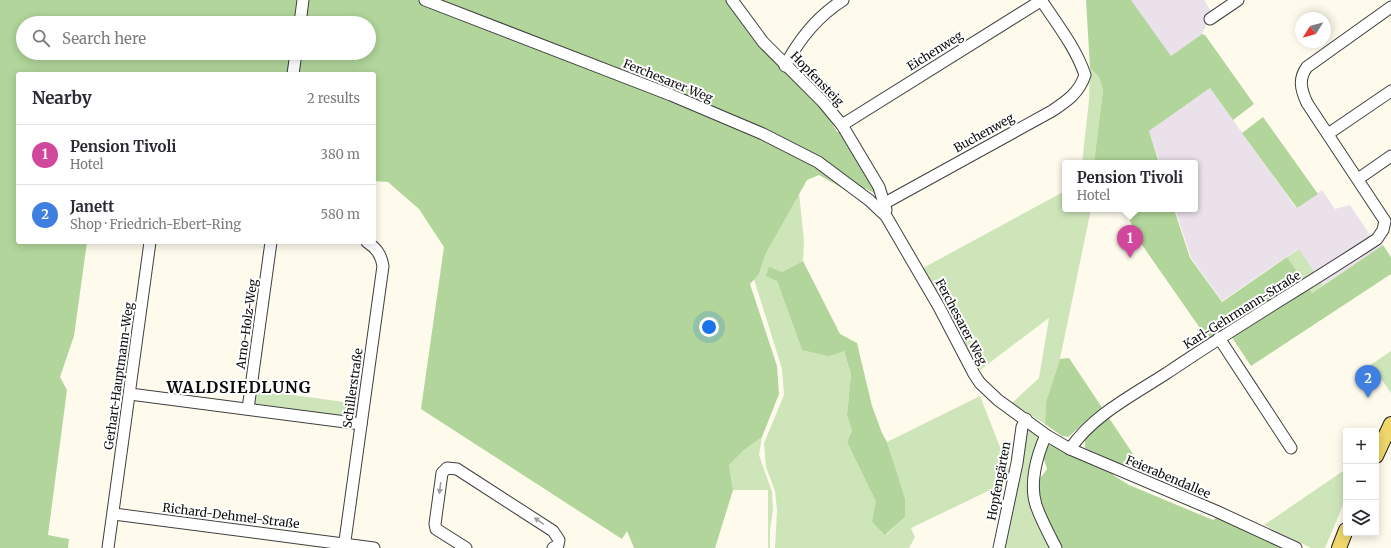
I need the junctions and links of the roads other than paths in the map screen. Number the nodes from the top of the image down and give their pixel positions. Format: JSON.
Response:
{"nodes":[{"id":1,"x":303,"y":0,"type":"edge"},
{"id":2,"x":425,"y":0,"type":"edge"},
{"id":3,"x":732,"y":0,"type":"edge"},
{"id":4,"x":843,"y":0,"type":"edge"},
{"id":5,"x":1042,"y":0,"type":"edge"},
{"id":6,"x":1238,"y":0,"type":"edge"},
{"id":7,"x":1391,"y":7,"type":"edge"},
{"id":8,"x":301,"y":16,"type":"edge"},
{"id":9,"x":1210,"y":20,"type":"dead end"},
{"id":10,"x":295,"y":60,"type":"edge"},
{"id":11,"x":785,"y":66,"type":"junction"},
{"id":12,"x":293,"y":72,"type":"edge"},
{"id":13,"x":1391,"y":91,"type":"edge"},
{"id":14,"x":842,"y":125,"type":"junction"},
{"id":15,"x":1328,"y":134,"type":"junction"},
{"id":16,"x":1391,"y":156,"type":"edge"},
{"id":17,"x":1358,"y":179,"type":"junction"},
{"id":18,"x":886,"y":203,"type":"junction"},
{"id":19,"x":886,"y":216,"type":"junction"},
{"id":20,"x":150,"y":244,"type":"edge"},
{"id":21,"x":271,"y":244,"type":"edge"},
{"id":22,"x":370,"y":244,"type":"edge"},
{"id":23,"x":1218,"y":338,"type":"junction"},
{"id":24,"x":130,"y":394,"type":"junction"},
{"id":25,"x":248,"y":409,"type":"junction"},
{"id":26,"x":1029,"y":421,"type":"junction"},
{"id":27,"x":361,"y":424,"type":"junction"},
{"id":28,"x":1391,"y":424,"type":"edge"},
{"id":29,"x":1046,"y":435,"type":"junction"},
{"id":30,"x":1291,"y":448,"type":"dead end"},
{"id":31,"x":1070,"y":449,"type":"junction"},
{"id":32,"x":1379,"y":450,"type":"edge"},
{"id":33,"x":114,"y":514,"type":"junction"},
{"id":34,"x":1344,"y":536,"type":"edge"},
{"id":35,"x":344,"y":546,"type":"edge"},
{"id":36,"x":108,"y":548,"type":"edge"},
{"id":37,"x":374,"y":548,"type":"edge"},
{"id":38,"x":466,"y":548,"type":"edge"},
{"id":39,"x":553,"y":548,"type":"edge"},
{"id":40,"x":999,"y":548,"type":"edge"},
{"id":41,"x":1056,"y":548,"type":"edge"},
{"id":42,"x":1296,"y":548,"type":"edge"},
{"id":43,"x":1339,"y":548,"type":"edge"}],
"edges":[{"from":1,"to":8,"type":"street"},
{"from":2,"to":19,"type":"street","name":"Ferchesarer Weg"},
{"from":3,"to":11,"type":"street","name":"Hopfensteig"},
{"from":4,"to":11,"type":"street"},
{"from":5,"to":14,"type":"street","name":"Eichenweg"},
{"from":5,"to":18,"type":"street","name":"Buchenweg"},
{"from":6,"to":9,"type":"street"},
{"from":7,"to":15,"type":"street","name":"Karl-Gehrmann-Straße"},
{"from":10,"to":12,"type":"street"},
{"from":11,"to":14,"type":"street","name":"Hopfensteig"},
{"from":13,"to":15,"type":"street"},
{"from":14,"to":18,"type":"street","name":"Hopfensteig"},
{"from":15,"to":17,"type":"street","name":"Karl-Gehrmann-Straße"},
{"from":16,"to":17,"type":"street"},
{"from":17,"to":23,"type":"street","name":"Karl-Gehrmann-Straße"},
{"from":18,"to":19,"type":"street","name":"Ferchesarer Weg"},
{"from":19,"to":26,"type":"street","name":"Ferchesarer Weg"},
{"from":20,"to":24,"type":"street","name":"Gerhart-Hauptmann-Weg"},
{"from":21,"to":25,"type":"street","name":"Arno-Holz-Weg"},
{"from":22,"to":27,"type":"street","name":"Schillerstraße"},
{"from":23,"to":30,"type":"street"},
{"from":23,"to":31,"type":"street","name":"Karl-Gehrmann-Straße"},
{"from":24,"to":25,"type":"street"},
{"from":24,"to":33,"type":"street","name":"Gerhart-Hauptmann-Weg"},
{"from":25,"to":27,"type":"street"},
{"from":26,"to":29,"type":"street","name":"Feierabendallee"},
{"from":26,"to":40,"type":"street","name":"Hopfengärten"},
{"from":27,"to":35,"type":"street","name":"Schillerstraße"},
{"from":28,"to":32,"type":"main road"},
{"from":29,"to":31,"type":"street","name":"Feierabendallee"},
{"from":29,"to":41,"type":"street"},
{"from":31,"to":42,"type":"street","name":"Feierabendallee"},
{"from":33,"to":35,"type":"street","name":"Richard-Dehmel-Straße"},
{"from":33,"to":36,"type":"street","name":"Gerhart-Hauptmann-Weg"},
{"from":34,"to":43,"type":"main road"},
{"from":35,"to":37,"type":"street","name":"Richard-Dehmel-Straße"},
{"from":39,"to":38,"type":"street","one_way":true}]}
